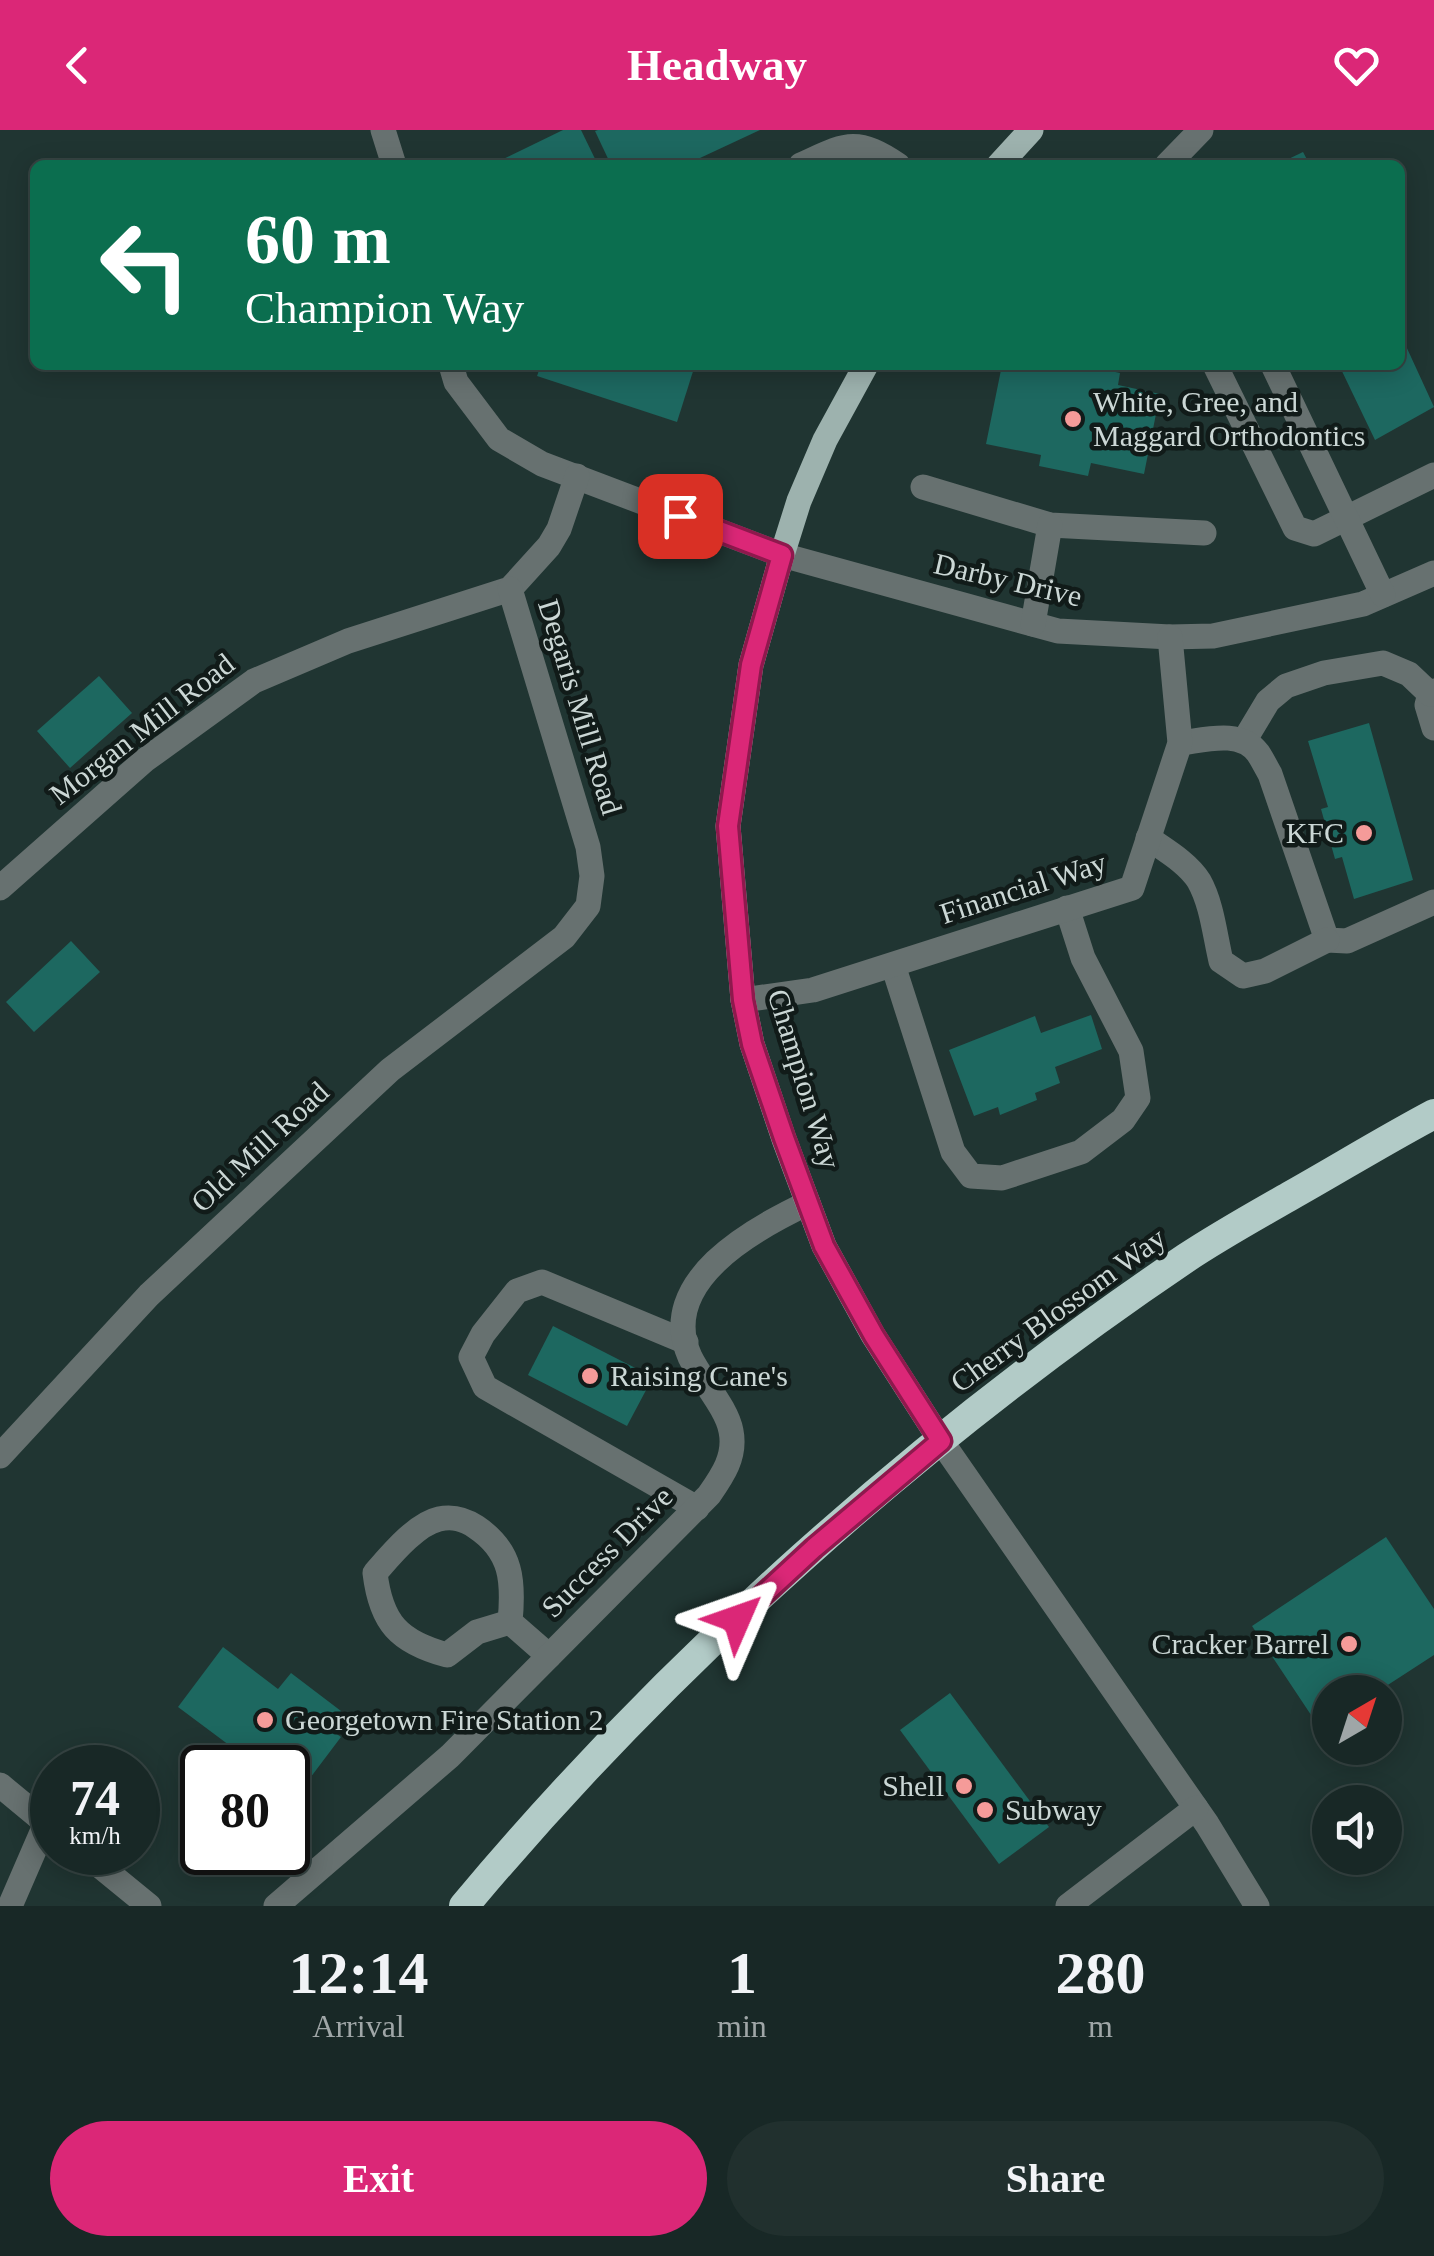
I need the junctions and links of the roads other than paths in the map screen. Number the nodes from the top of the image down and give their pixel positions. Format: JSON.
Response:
{"nodes":[{"id":1,"x":384,"y":130,"type":"edge"},
{"id":2,"x":1031,"y":130,"type":"edge"},
{"id":3,"x":1202,"y":130,"type":"edge"},
{"id":4,"x":860,"y":138,"type":"edge"},
{"id":5,"x":393,"y":160,"type":"edge"},
{"id":6,"x":812,"y":160,"type":"edge"},
{"id":7,"x":891,"y":160,"type":"edge"},
{"id":8,"x":1004,"y":160,"type":"edge"},
{"id":9,"x":1172,"y":160,"type":"edge"},
{"id":10,"x":452,"y":370,"type":"edge"},
{"id":11,"x":863,"y":370,"type":"edge"},
{"id":12,"x":1216,"y":370,"type":"edge"},
{"id":13,"x":1275,"y":370,"type":"edge"},
{"id":14,"x":1434,"y":475,"type":"edge"},
{"id":15,"x":576,"y":476,"type":"junction"},
{"id":16,"x":923,"y":487,"type":"dead end"},
{"id":17,"x":1346,"y":518,"type":"junction"},
{"id":18,"x":1050,"y":525,"type":"junction"},
{"id":19,"x":1204,"y":533,"type":"dead end"},
{"id":20,"x":782,"y":555,"type":"junction"},
{"id":21,"x":1434,"y":573,"type":"edge"},
{"id":22,"x":510,"y":589,"type":"junction"},
{"id":23,"x":1383,"y":595,"type":"junction"},
{"id":24,"x":1033,"y":624,"type":"junction"},
{"id":25,"x":1170,"y":637,"type":"junction"},
{"id":26,"x":1432,"y":692,"type":"edge"},
{"id":27,"x":1434,"y":728,"type":"edge"},
{"id":28,"x":1244,"y":741,"type":"junction"},
{"id":29,"x":1180,"y":743,"type":"junction"},
{"id":30,"x":1148,"y":838,"type":"junction"},
{"id":31,"x":0,"y":888,"type":"edge"},
{"id":32,"x":1434,"y":902,"type":"edge"},
{"id":33,"x":1068,"y":908,"type":"junction"},
{"id":34,"x":585,"y":910,"type":"joint"},
{"id":35,"x":1327,"y":940,"type":"junction"},
{"id":36,"x":893,"y":964,"type":"junction"},
{"id":37,"x":743,"y":1000,"type":"junction"},
{"id":38,"x":1434,"y":1114,"type":"edge"},
{"id":39,"x":808,"y":1202,"type":"junction"},
{"id":40,"x":686,"y":1342,"type":"junction"},
{"id":41,"x":941,"y":1441,"type":"junction"},
{"id":42,"x":0,"y":1456,"type":"edge"},
{"id":43,"x":697,"y":1508,"type":"junction"},
{"id":44,"x":510,"y":1622,"type":"junction"},
{"id":45,"x":549,"y":1656,"type":"junction"},
{"id":46,"x":0,"y":1786,"type":"edge"},
{"id":47,"x":1196,"y":1808,"type":"junction"},
{"id":48,"x":30,"y":1810,"type":"edge"},
{"id":49,"x":30,"y":1864,"type":"edge"},
{"id":50,"x":111,"y":1875,"type":"edge"},
{"id":51,"x":10,"y":1906,"type":"edge"},
{"id":52,"x":149,"y":1906,"type":"edge"},
{"id":53,"x":276,"y":1906,"type":"edge"},
{"id":54,"x":464,"y":1906,"type":"edge"},
{"id":55,"x":1068,"y":1906,"type":"edge"},
{"id":56,"x":1257,"y":1906,"type":"edge"}],
"edges":[{"from":1,"to":5,"type":"street"},
{"from":2,"to":8,"type":"main road"},
{"from":3,"to":9,"type":"street"},
{"from":4,"to":6,"type":"street"},
{"from":4,"to":7,"type":"street"},
{"from":10,"to":15,"type":"street"},
{"from":11,"to":20,"type":"main road","name":"Champion Way"},
{"from":12,"to":17,"type":"street"},
{"from":13,"to":17,"type":"street"},
{"from":14,"to":17,"type":"street"},
{"from":15,"to":20,"type":"street","name":"Darby Drive"},
{"from":15,"to":22,"type":"street","name":"Degaris Mill Road"},
{"from":16,"to":18,"type":"street"},
{"from":17,"to":23,"type":"street"},
{"from":18,"to":19,"type":"street"},
{"from":18,"to":24,"type":"street"},
{"from":20,"to":24,"type":"street","name":"Darby Drive"},
{"from":20,"to":37,"type":"main road","name":"Champion Way"},
{"from":21,"to":23,"type":"street","name":"Darby Drive"},
{"from":22,"to":31,"type":"street","name":"Morgan Mill Road"},
{"from":22,"to":34,"type":"street","name":"Degaris Mill Road"},
{"from":23,"to":25,"type":"street","name":"Darby Drive"},
{"from":24,"to":25,"type":"street","name":"Darby Drive"},
{"from":25,"to":29,"type":"street","name":"Financial Way"},
{"from":26,"to":27,"type":"street"},
{"from":26,"to":28,"type":"street"},
{"from":28,"to":29,"type":"street"},
{"from":28,"to":35,"type":"street"},
{"from":29,"to":30,"type":"street","name":"Financial Way"},
{"from":30,"to":33,"type":"street","name":"Financial Way"},
{"from":30,"to":35,"type":"street"},
{"from":32,"to":35,"type":"street"},
{"from":33,"to":36,"type":"street","name":"Financial Way"},
{"from":33,"to":36,"type":"street"},
{"from":34,"to":42,"type":"street","name":"Old Mill Road"},
{"from":36,"to":37,"type":"street","name":"Financial Way"},
{"from":37,"to":39,"type":"main road","name":"Champion Way"},
{"from":38,"to":41,"type":"highway","name":"Cherry Blossom Way"},
{"from":39,"to":40,"type":"street","name":"Success Drive"},
{"from":39,"to":41,"type":"main road","name":"Champion Way"},
{"from":40,"to":43,"type":"street","name":"Success Drive"},
{"from":40,"to":43,"type":"street"},
{"from":41,"to":47,"type":"street"},
{"from":41,"to":54,"type":"highway","name":"Cherry Blossom Way"},
{"from":43,"to":45,"type":"street","name":"Success Drive"},
{"from":44,"to":44,"type":"street"},
{"from":44,"to":45,"type":"street"},
{"from":45,"to":53,"type":"street","name":"Success Drive"},
{"from":46,"to":48,"type":"street"},
{"from":47,"to":55,"type":"street"},
{"from":47,"to":56,"type":"street"},
{"from":49,"to":51,"type":"street"},
{"from":50,"to":52,"type":"street"}]}
